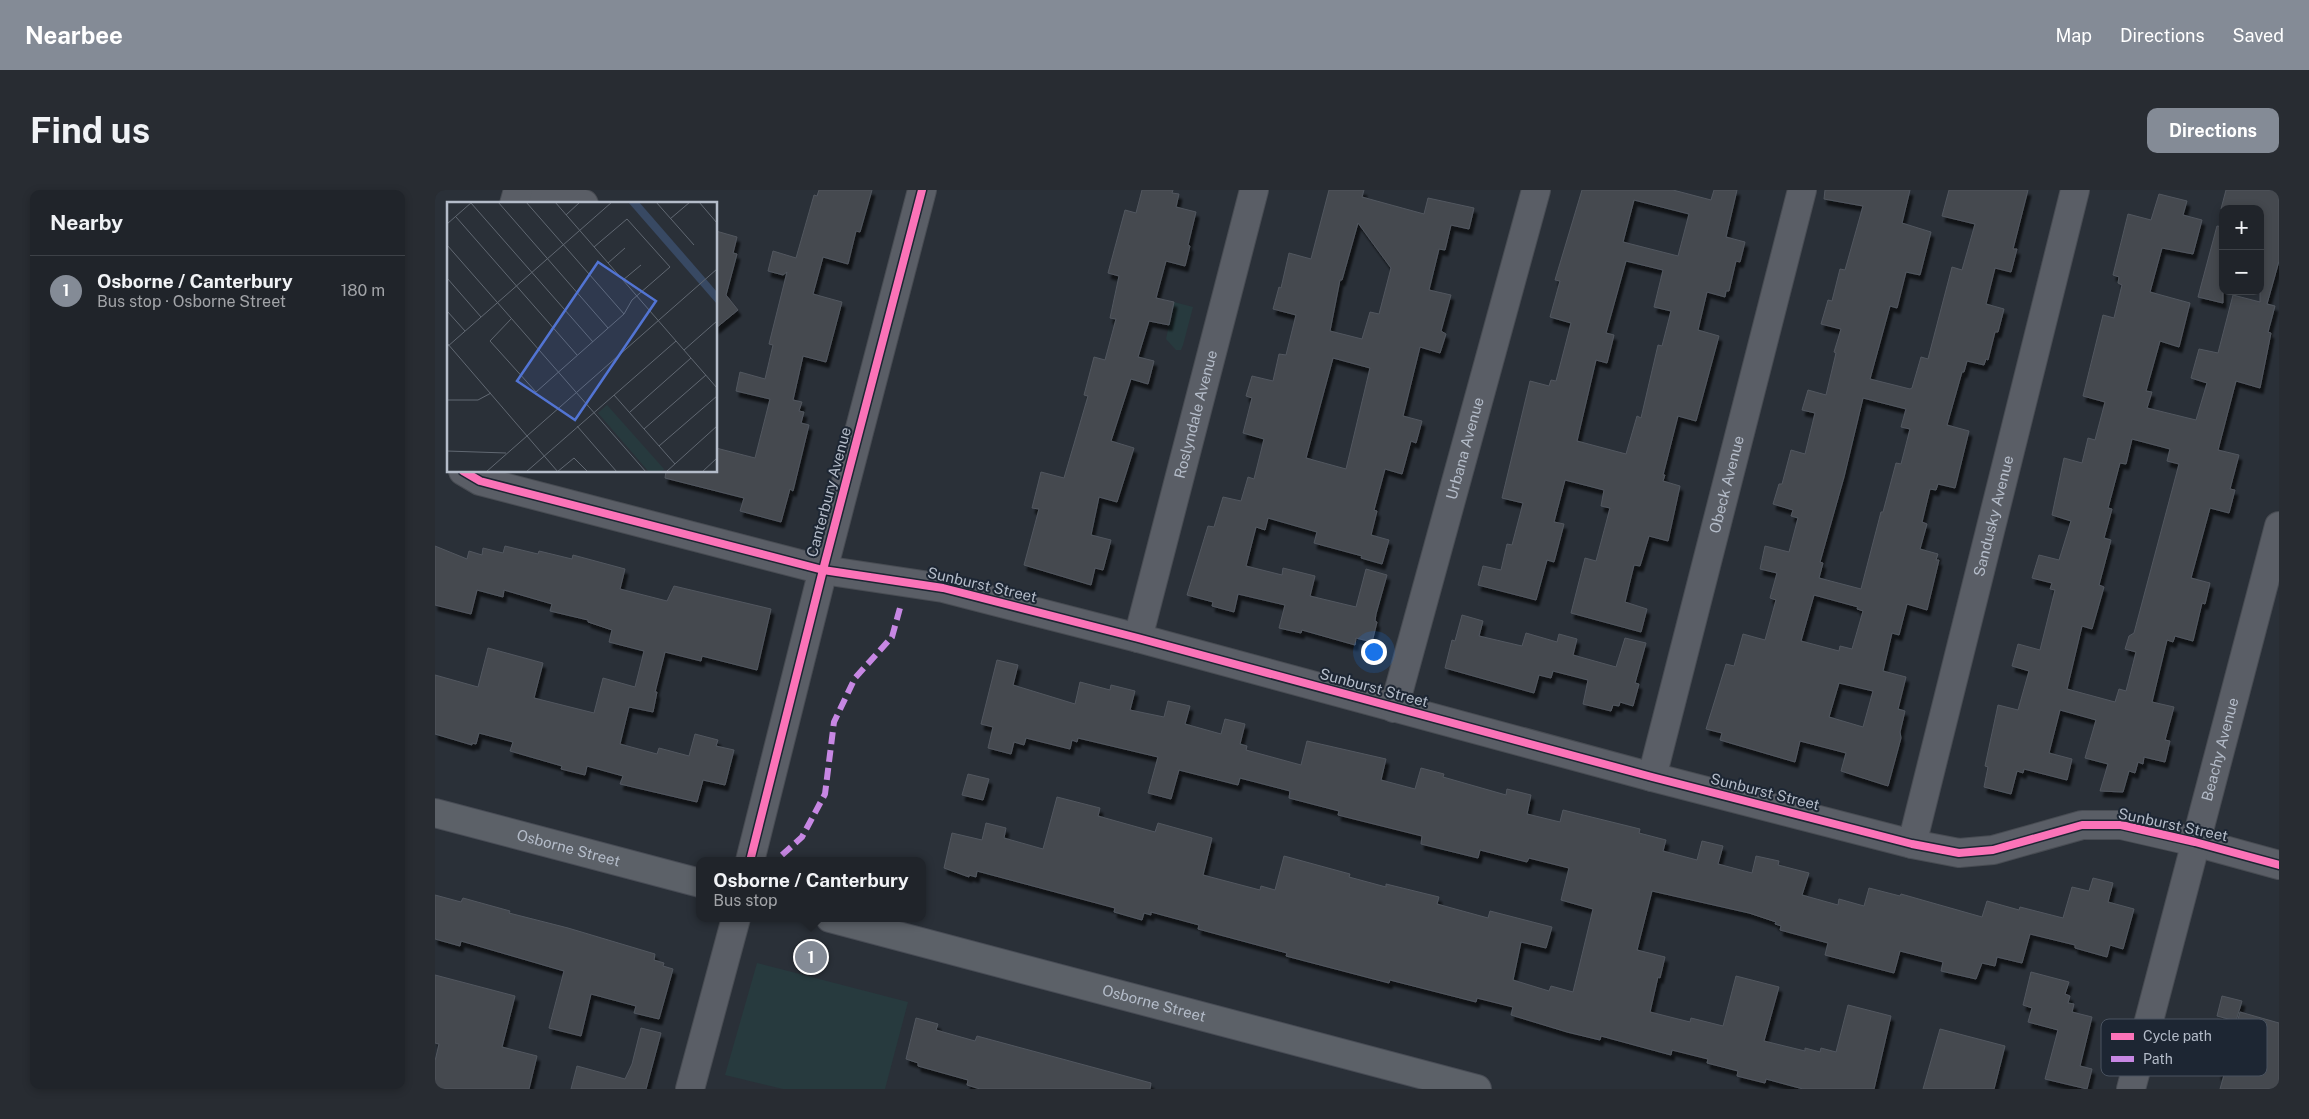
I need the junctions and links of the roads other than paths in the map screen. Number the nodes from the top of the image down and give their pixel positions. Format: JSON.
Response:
{"nodes":[{"id":1,"x":534,"y":190,"type":"edge"},
{"id":2,"x":922,"y":190,"type":"edge"},
{"id":3,"x":1254,"y":190,"type":"edge"},
{"id":4,"x":1536,"y":190,"type":"edge"},
{"id":5,"x":1802,"y":190,"type":"edge"},
{"id":6,"x":2075,"y":190,"type":"edge"},
{"id":7,"x":577,"y":202,"type":"edge"},
{"id":8,"x":465,"y":472,"type":"edge"},
{"id":9,"x":2279,"y":526,"type":"edge"},
{"id":10,"x":823,"y":570,"type":"junction"},
{"id":11,"x":2271,"y":589,"type":"edge"},
{"id":12,"x":1139,"y":638,"type":"junction"},
{"id":13,"x":1394,"y":708,"type":"junction"},
{"id":14,"x":1652,"y":777,"type":"junction"},
{"id":15,"x":435,"y":813,"type":"edge"},
{"id":16,"x":2195,"y":842,"type":"junction"},
{"id":17,"x":1912,"y":844,"type":"junction"},
{"id":18,"x":751,"y":857,"type":"edge"},
{"id":19,"x":2279,"y":865,"type":"edge"},
{"id":20,"x":696,"y":882,"type":"edge"},
{"id":21,"x":734,"y":922,"type":"edge"},
{"id":22,"x":845,"y":922,"type":"edge"},
{"id":23,"x":2149,"y":1019,"type":"edge"},
{"id":24,"x":2134,"y":1076,"type":"edge"},
{"id":25,"x":690,"y":1089,"type":"edge"},
{"id":26,"x":1477,"y":1089,"type":"edge"},
{"id":27,"x":2131,"y":1089,"type":"edge"}],
"edges":[{"from":1,"to":7,"type":"street"},
{"from":2,"to":10,"type":"street","name":"Canterbury Avenue"},
{"from":3,"to":12,"type":"street","name":"Roslyndale Avenue"},
{"from":4,"to":13,"type":"street","name":"Urbana Avenue"},
{"from":5,"to":14,"type":"street","name":"Obeck Avenue"},
{"from":6,"to":17,"type":"street","name":"Sandusky Avenue"},
{"from":8,"to":10,"type":"street","name":"Sunburst Street"},
{"from":9,"to":11,"type":"street","name":"Beachy Avenue"},
{"from":10,"to":12,"type":"street","name":"Sunburst Street"},
{"from":10,"to":18,"type":"street","name":"Canterbury Avenue"},
{"from":11,"to":16,"type":"street","name":"Beachy Avenue"},
{"from":12,"to":13,"type":"street","name":"Sunburst Street"},
{"from":13,"to":14,"type":"street","name":"Sunburst Street"},
{"from":14,"to":17,"type":"street","name":"Sunburst Street"},
{"from":15,"to":20,"type":"main road","name":"Osborne Street"},
{"from":16,"to":17,"type":"street","name":"Sunburst Street"},
{"from":16,"to":19,"type":"street","name":"Sunburst Street"},
{"from":16,"to":23,"type":"street","name":"Beachy Avenue"},
{"from":21,"to":25,"type":"street"},
{"from":22,"to":26,"type":"main road","name":"Osborne Street"},
{"from":24,"to":27,"type":"street","name":"Beachy Avenue"}]}
